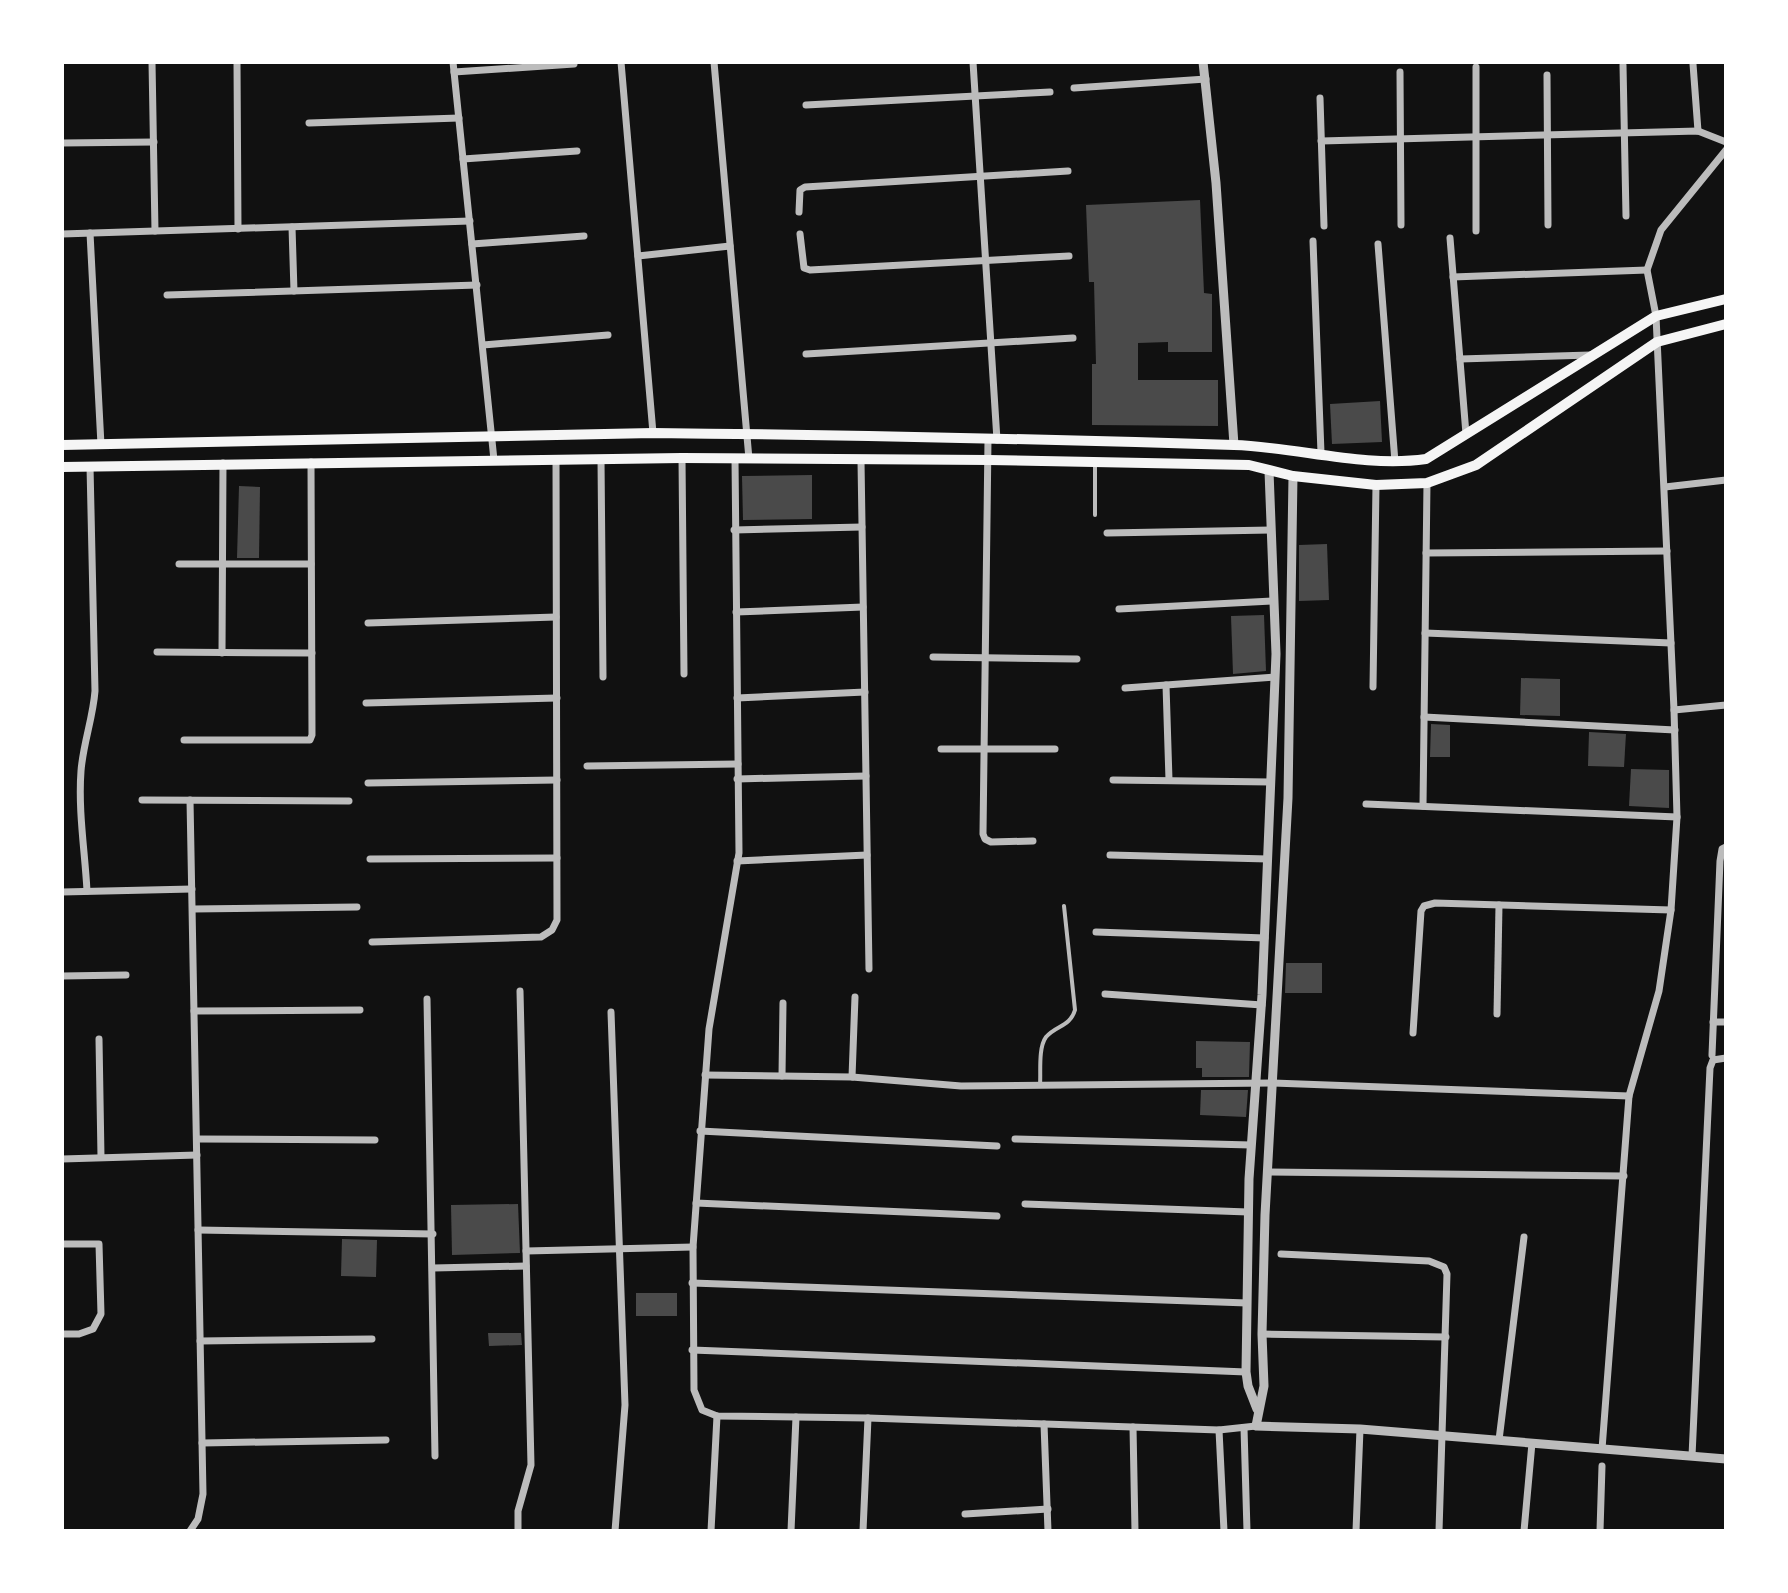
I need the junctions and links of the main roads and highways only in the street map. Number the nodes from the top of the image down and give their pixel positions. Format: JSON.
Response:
{"nodes":[{"id":1,"x":1726,"y":299,"type":"edge"},
{"id":2,"x":1726,"y":324,"type":"edge"},
{"id":3,"x":62,"y":445,"type":"edge"},
{"id":4,"x":62,"y":467,"type":"edge"}],
"edges":[{"from":1,"to":3,"type":"main road"},
{"from":2,"to":4,"type":"main road"}]}
